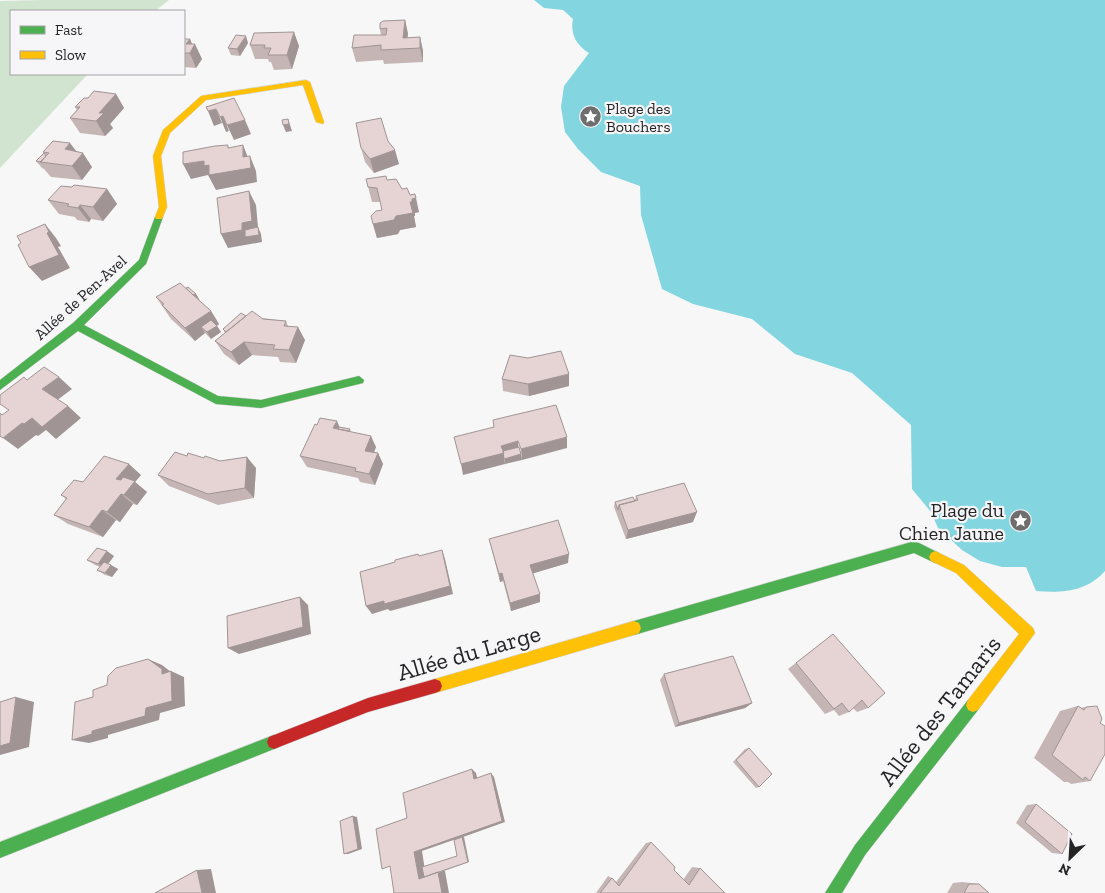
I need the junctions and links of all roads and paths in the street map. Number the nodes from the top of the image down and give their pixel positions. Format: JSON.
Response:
{"nodes":[{"id":1,"x":320,"y":122,"type":"dead end"},
{"id":2,"x":77,"y":326,"type":"junction"},
{"id":3,"x":359,"y":380,"type":"dead end"},
{"id":4,"x":0,"y":386,"type":"edge"},
{"id":5,"x":960,"y":569,"type":"joint"},
{"id":6,"x":0,"y":850,"type":"edge"},
{"id":7,"x":832,"y":893,"type":"edge"}],
"edges":[{"from":1,"to":2,"type":"street","name":"Allée de Pen-Avel"},
{"from":2,"to":3,"type":"street"},
{"from":2,"to":4,"type":"street","name":"Allée de Pen-Avel"},
{"from":5,"to":6,"type":"street","name":"Allée du Large"},
{"from":5,"to":7,"type":"street","name":"Allée des Tamaris"}]}
